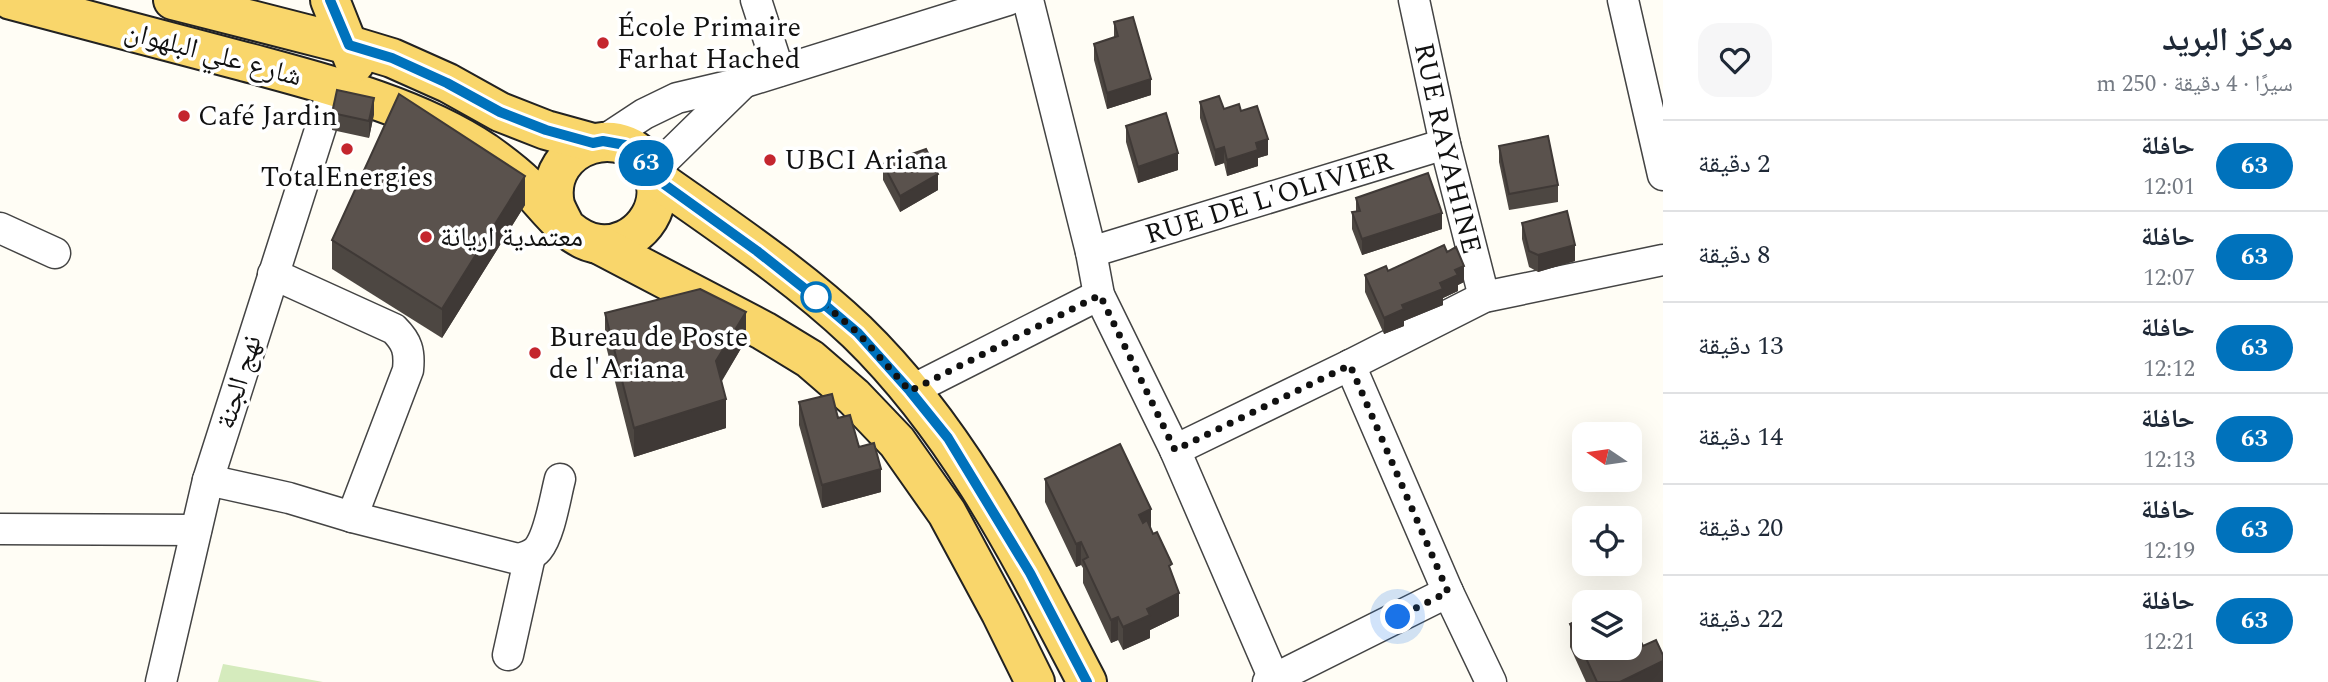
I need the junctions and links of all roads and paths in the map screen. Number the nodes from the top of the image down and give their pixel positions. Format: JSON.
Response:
{"nodes":[{"id":1,"x":11,"y":0,"type":"edge"},
{"id":2,"x":173,"y":0,"type":"edge"},
{"id":3,"x":330,"y":0,"type":"edge"},
{"id":4,"x":756,"y":0,"type":"edge"},
{"id":5,"x":1008,"y":0,"type":"edge"},
{"id":6,"x":1028,"y":0,"type":"edge"},
{"id":7,"x":1413,"y":0,"type":"edge"},
{"id":8,"x":1623,"y":0,"type":"edge"},
{"id":9,"x":349,"y":45,"type":"junction"},
{"id":10,"x":779,"y":71,"type":"junction"},
{"id":11,"x":744,"y":82,"type":"junction"},
{"id":12,"x":349,"y":92,"type":"junction"},
{"id":13,"x":598,"y":142,"type":"junction"},
{"id":14,"x":1445,"y":144,"type":"junction"},
{"id":15,"x":653,"y":174,"type":"junction"},
{"id":16,"x":1663,"y":175,"type":"edge"},
{"id":17,"x":564,"y":224,"type":"junction"},
{"id":18,"x":0,"y":228,"type":"edge"},
{"id":19,"x":598,"y":244,"type":"junction"},
{"id":20,"x":1091,"y":252,"type":"junction"},
{"id":21,"x":55,"y":253,"type":"dead end"},
{"id":22,"x":1663,"y":260,"type":"edge"},
{"id":23,"x":273,"y":274,"type":"junction"},
{"id":24,"x":1100,"y":295,"type":"junction"},
{"id":25,"x":1485,"y":298,"type":"junction"},
{"id":26,"x":1350,"y":365,"type":"junction"},
{"id":27,"x":910,"y":391,"type":"junction"},
{"id":28,"x":1175,"y":450,"type":"junction"},
{"id":29,"x":560,"y":479,"type":"dead end"},
{"id":30,"x":208,"y":480,"type":"junction"},
{"id":31,"x":352,"y":517,"type":"junction"},
{"id":32,"x":0,"y":529,"type":"edge"},
{"id":33,"x":197,"y":530,"type":"junction"},
{"id":34,"x":530,"y":556,"type":"junction"},
{"id":35,"x":1448,"y":592,"type":"junction"},
{"id":36,"x":508,"y":655,"type":"dead end"},
{"id":37,"x":1271,"y":681,"type":"edge"},
{"id":38,"x":161,"y":682,"type":"edge"},
{"id":39,"x":1035,"y":682,"type":"edge"},
{"id":40,"x":1087,"y":682,"type":"edge"},
{"id":41,"x":1491,"y":682,"type":"edge"}],
"edges":[{"from":1,"to":12,"type":"main road","name":"شارع علي البلهوان"},
{"from":2,"to":9,"type":"main road","name":"شارع علي البلهوان"},
{"from":3,"to":9,"type":"main road"},
{"from":4,"to":10,"type":"street"},
{"from":5,"to":10,"type":"street"},
{"from":6,"to":20,"type":"street"},
{"from":7,"to":14,"type":"street","name":"RUE RAYAHINE"},
{"from":8,"to":16,"type":"street"},
{"from":9,"to":12,"type":"main road"},
{"from":9,"to":13,"type":"main road","name":"شارع علي البلهوان"},
{"from":10,"to":11,"type":"street"},
{"from":11,"to":13,"type":"street"},
{"from":11,"to":15,"type":"street"},
{"from":12,"to":17,"type":"main road","name":"شارع علي البلهوان"},
{"from":12,"to":23,"type":"street","name":"نهج الجنة"},
{"from":13,"to":15,"type":"main road"},
{"from":13,"to":17,"type":"main road"},
{"from":14,"to":20,"type":"street","name":"RUE DE L'OLIVIER"},
{"from":14,"to":25,"type":"street","name":"RUE RAYAHINE"},
{"from":15,"to":19,"type":"main road"},
{"from":15,"to":27,"type":"main road"},
{"from":17,"to":19,"type":"main road"},
{"from":18,"to":21,"type":"street"},
{"from":19,"to":39,"type":"main road"},
{"from":20,"to":24,"type":"street"},
{"from":22,"to":25,"type":"street"},
{"from":23,"to":30,"type":"street","name":"نهج الجنة"},
{"from":23,"to":31,"type":"street"},
{"from":24,"to":27,"type":"street"},
{"from":24,"to":28,"type":"street"},
{"from":25,"to":26,"type":"street"},
{"from":26,"to":28,"type":"street"},
{"from":26,"to":35,"type":"street"},
{"from":27,"to":40,"type":"main road"},
{"from":28,"to":37,"type":"street"},
{"from":29,"to":34,"type":"street"},
{"from":30,"to":31,"type":"street"},
{"from":30,"to":33,"type":"street","name":"نهج الجنة"},
{"from":31,"to":34,"type":"street"},
{"from":32,"to":33,"type":"street"},
{"from":33,"to":38,"type":"street","name":"نهج الجنة"},
{"from":34,"to":36,"type":"street"},
{"from":35,"to":37,"type":"street"},
{"from":35,"to":41,"type":"street"}]}
